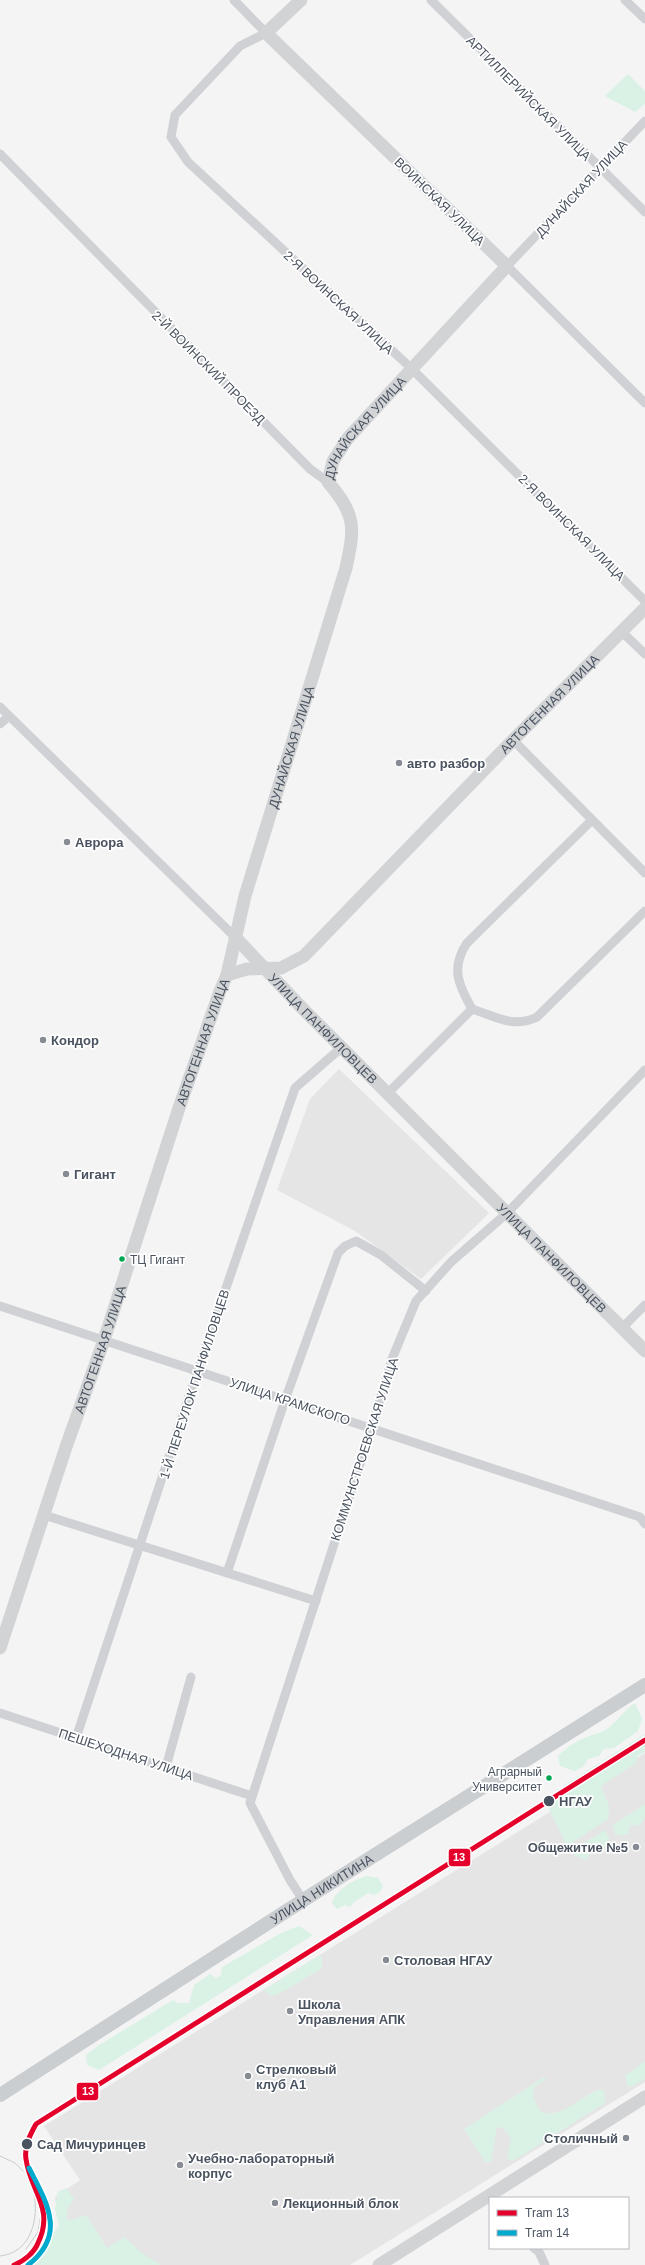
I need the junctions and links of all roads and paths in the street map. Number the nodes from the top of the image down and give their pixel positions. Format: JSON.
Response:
{"nodes":[{"id":1,"x":234,"y":0,"type":"edge"},
{"id":2,"x":301,"y":0,"type":"edge"},
{"id":3,"x":431,"y":0,"type":"edge"},
{"id":4,"x":625,"y":0,"type":"edge"},
{"id":5,"x":645,"y":19,"type":"edge"},
{"id":6,"x":266,"y":33,"type":"junction"},
{"id":7,"x":645,"y":121,"type":"edge"},
{"id":8,"x":0,"y":154,"type":"edge"},
{"id":9,"x":600,"y":167,"type":"junction"},
{"id":10,"x":645,"y":212,"type":"edge"},
{"id":11,"x":507,"y":266,"type":"junction"},
{"id":12,"x":410,"y":368,"type":"junction"},
{"id":13,"x":645,"y":403,"type":"edge"},
{"id":14,"x":328,"y":482,"type":"junction"},
{"id":15,"x":645,"y":601,"type":"edge"},
{"id":16,"x":645,"y":608,"type":"edge"},
{"id":17,"x":622,"y":632,"type":"junction"},
{"id":18,"x":645,"y":654,"type":"edge"},
{"id":19,"x":0,"y":707,"type":"edge"},
{"id":20,"x":9,"y":716,"type":"junction"},
{"id":21,"x":0,"y":724,"type":"edge"},
{"id":22,"x":513,"y":740,"type":"junction"},
{"id":23,"x":591,"y":820,"type":"junction"},
{"id":24,"x":645,"y":873,"type":"edge"},
{"id":25,"x":645,"y":911,"type":"edge"},
{"id":26,"x":235,"y":937,"type":"junction"},
{"id":27,"x":267,"y":969,"type":"junction"},
{"id":28,"x":227,"y":975,"type":"junction"},
{"id":29,"x":472,"y":1009,"type":"junction"},
{"id":30,"x":341,"y":1048,"type":"junction"},
{"id":31,"x":645,"y":1070,"type":"edge"},
{"id":32,"x":387,"y":1094,"type":"junction"},
{"id":33,"x":506,"y":1214,"type":"junction"},
{"id":34,"x":426,"y":1291,"type":"junction"},
{"id":35,"x":645,"y":1304,"type":"edge"},
{"id":36,"x":0,"y":1306,"type":"edge"},
{"id":37,"x":622,"y":1328,"type":"junction"},
{"id":38,"x":104,"y":1340,"type":"junction"},
{"id":39,"x":645,"y":1350,"type":"edge"},
{"id":40,"x":197,"y":1372,"type":"junction"},
{"id":41,"x":285,"y":1400,"type":"junction"},
{"id":42,"x":372,"y":1427,"type":"junction"},
{"id":43,"x":44,"y":1515,"type":"junction"},
{"id":44,"x":645,"y":1524,"type":"edge"},
{"id":45,"x":141,"y":1546,"type":"junction"},
{"id":46,"x":227,"y":1573,"type":"junction"},
{"id":47,"x":316,"y":1601,"type":"junction"},
{"id":48,"x":0,"y":1648,"type":"edge"},
{"id":49,"x":191,"y":1677,"type":"dead end"},
{"id":50,"x":645,"y":1685,"type":"edge"},
{"id":51,"x":0,"y":1713,"type":"edge"},
{"id":52,"x":76,"y":1738,"type":"junction"},
{"id":53,"x":166,"y":1767,"type":"junction"},
{"id":54,"x":252,"y":1796,"type":"junction"},
{"id":55,"x":303,"y":1900,"type":"junction"},
{"id":56,"x":0,"y":2095,"type":"edge"},
{"id":57,"x":645,"y":2097,"type":"edge"},
{"id":58,"x":496,"y":2195,"type":"edge"},
{"id":59,"x":489,"y":2199,"type":"edge"},
{"id":60,"x":535,"y":2249,"type":"edge"},
{"id":61,"x":379,"y":2265,"type":"edge"},
{"id":62,"x":545,"y":2265,"type":"edge"}],
"edges":[{"from":1,"to":6,"type":"street","name":"ВОИНСКАЯ УЛИЦА"},
{"from":2,"to":6,"type":"street"},
{"from":3,"to":9,"type":"street","name":"АРТИЛЛЕРИЙСКАЯ УЛИЦА"},
{"from":4,"to":5,"type":"street"},
{"from":6,"to":11,"type":"street","name":"ВОИНСКАЯ УЛИЦА"},
{"from":6,"to":12,"type":"street","name":"2-Я ВОИНСКАЯ УЛИЦА"},
{"from":7,"to":9,"type":"street","name":"ДУНАЙСКАЯ УЛИЦА"},
{"from":8,"to":14,"type":"street","name":"2-Й ВОИНСКИЙ ПРОЕЗД"},
{"from":9,"to":10,"type":"street","name":"АРТИЛЛЕРИЙСКАЯ УЛИЦА"},
{"from":9,"to":11,"type":"street","name":"ДУНАЙСКАЯ УЛИЦА"},
{"from":11,"to":12,"type":"street","name":"ДУНАЙСКАЯ УЛИЦА"},
{"from":11,"to":13,"type":"street","name":"ВОИНСКАЯ УЛИЦА"},
{"from":12,"to":14,"type":"street","name":"ДУНАЙСКАЯ УЛИЦА"},
{"from":12,"to":15,"type":"street","name":"2-Я ВОИНСКАЯ УЛИЦА"},
{"from":14,"to":26,"type":"street","name":"ДУНАЙСКАЯ УЛИЦА"},
{"from":16,"to":17,"type":"street","name":"АВТОГЕННАЯ УЛИЦА"},
{"from":17,"to":18,"type":"street"},
{"from":17,"to":22,"type":"street","name":"АВТОГЕННАЯ УЛИЦА"},
{"from":19,"to":20,"type":"street","name":"УЛИЦА ПАНФИЛОВЦЕВ"},
{"from":20,"to":21,"type":"street"},
{"from":20,"to":26,"type":"street","name":"УЛИЦА ПАНФИЛОВЦЕВ"},
{"from":22,"to":23,"type":"street"},
{"from":22,"to":27,"type":"street","name":"АВТОГЕННАЯ УЛИЦА"},
{"from":23,"to":24,"type":"street"},
{"from":23,"to":29,"type":"street"},
{"from":25,"to":29,"type":"street"},
{"from":26,"to":27,"type":"street","name":"УЛИЦА ПАНФИЛОВЦЕВ"},
{"from":26,"to":28,"type":"street","name":"ДУНАЙСКАЯ УЛИЦА"},
{"from":27,"to":28,"type":"street","name":"АВТОГЕННАЯ УЛИЦА"},
{"from":27,"to":30,"type":"street","name":"УЛИЦА ПАНФИЛОВЦЕВ"},
{"from":28,"to":38,"type":"street","name":"АВТОГЕННАЯ УЛИЦА"},
{"from":29,"to":32,"type":"street"},
{"from":30,"to":32,"type":"street","name":"УЛИЦА ПАНФИЛОВЦЕВ"},
{"from":30,"to":40,"type":"street","name":"1-Й ПЕРЕУЛОК ПАНФИЛОВЦЕВ"},
{"from":31,"to":33,"type":"street","name":"КОММУНСТРОЕВСКАЯ УЛИЦА"},
{"from":32,"to":33,"type":"street","name":"УЛИЦА ПАНФИЛОВЦЕВ"},
{"from":33,"to":34,"type":"street","name":"КОММУНСТРОЕВСКАЯ УЛИЦА"},
{"from":33,"to":37,"type":"street","name":"УЛИЦА ПАНФИЛОВЦЕВ"},
{"from":34,"to":41,"type":"street"},
{"from":34,"to":42,"type":"street","name":"КОММУНСТРОЕВСКАЯ УЛИЦА"},
{"from":35,"to":37,"type":"street"},
{"from":36,"to":38,"type":"street","name":"УЛИЦА КРАМСКОГО"},
{"from":37,"to":39,"type":"street","name":"УЛИЦА ПАНФИЛОВЦЕВ"},
{"from":38,"to":40,"type":"street","name":"УЛИЦА КРАМСКОГО"},
{"from":38,"to":43,"type":"street","name":"АВТОГЕННАЯ УЛИЦА"},
{"from":40,"to":41,"type":"street","name":"УЛИЦА КРАМСКОГО"},
{"from":40,"to":45,"type":"street","name":"1-Й ПЕРЕУЛОК ПАНФИЛОВЦЕВ"},
{"from":41,"to":42,"type":"street","name":"УЛИЦА КРАМСКОГО"},
{"from":41,"to":46,"type":"street"},
{"from":42,"to":44,"type":"street","name":"УЛИЦА КРАМСКОГО"},
{"from":42,"to":47,"type":"street","name":"КОММУНСТРОЕВСКАЯ УЛИЦА"},
{"from":43,"to":45,"type":"street"},
{"from":43,"to":48,"type":"street","name":"АВТОГЕННАЯ УЛИЦА"},
{"from":45,"to":46,"type":"street"},
{"from":45,"to":52,"type":"street","name":"1-Й ПЕРЕУЛОК ПАНФИЛОВЦЕВ"},
{"from":46,"to":47,"type":"street"},
{"from":47,"to":54,"type":"street","name":"КОММУНСТРОЕВСКАЯ УЛИЦА"},
{"from":49,"to":53,"type":"street"},
{"from":50,"to":55,"type":"main road","name":"УЛИЦА НИКИТИНА"},
{"from":51,"to":52,"type":"street","name":"ПЕШЕХОДНАЯ УЛИЦА"},
{"from":52,"to":53,"type":"street","name":"ПЕШЕХОДНАЯ УЛИЦА"},
{"from":53,"to":54,"type":"street","name":"ПЕШЕХОДНАЯ УЛИЦА"},
{"from":54,"to":55,"type":"street"},
{"from":55,"to":56,"type":"main road","name":"УЛИЦА НИКИТИНА"},
{"from":57,"to":58,"type":"street"},
{"from":59,"to":61,"type":"street"},
{"from":60,"to":62,"type":"street"}]}
